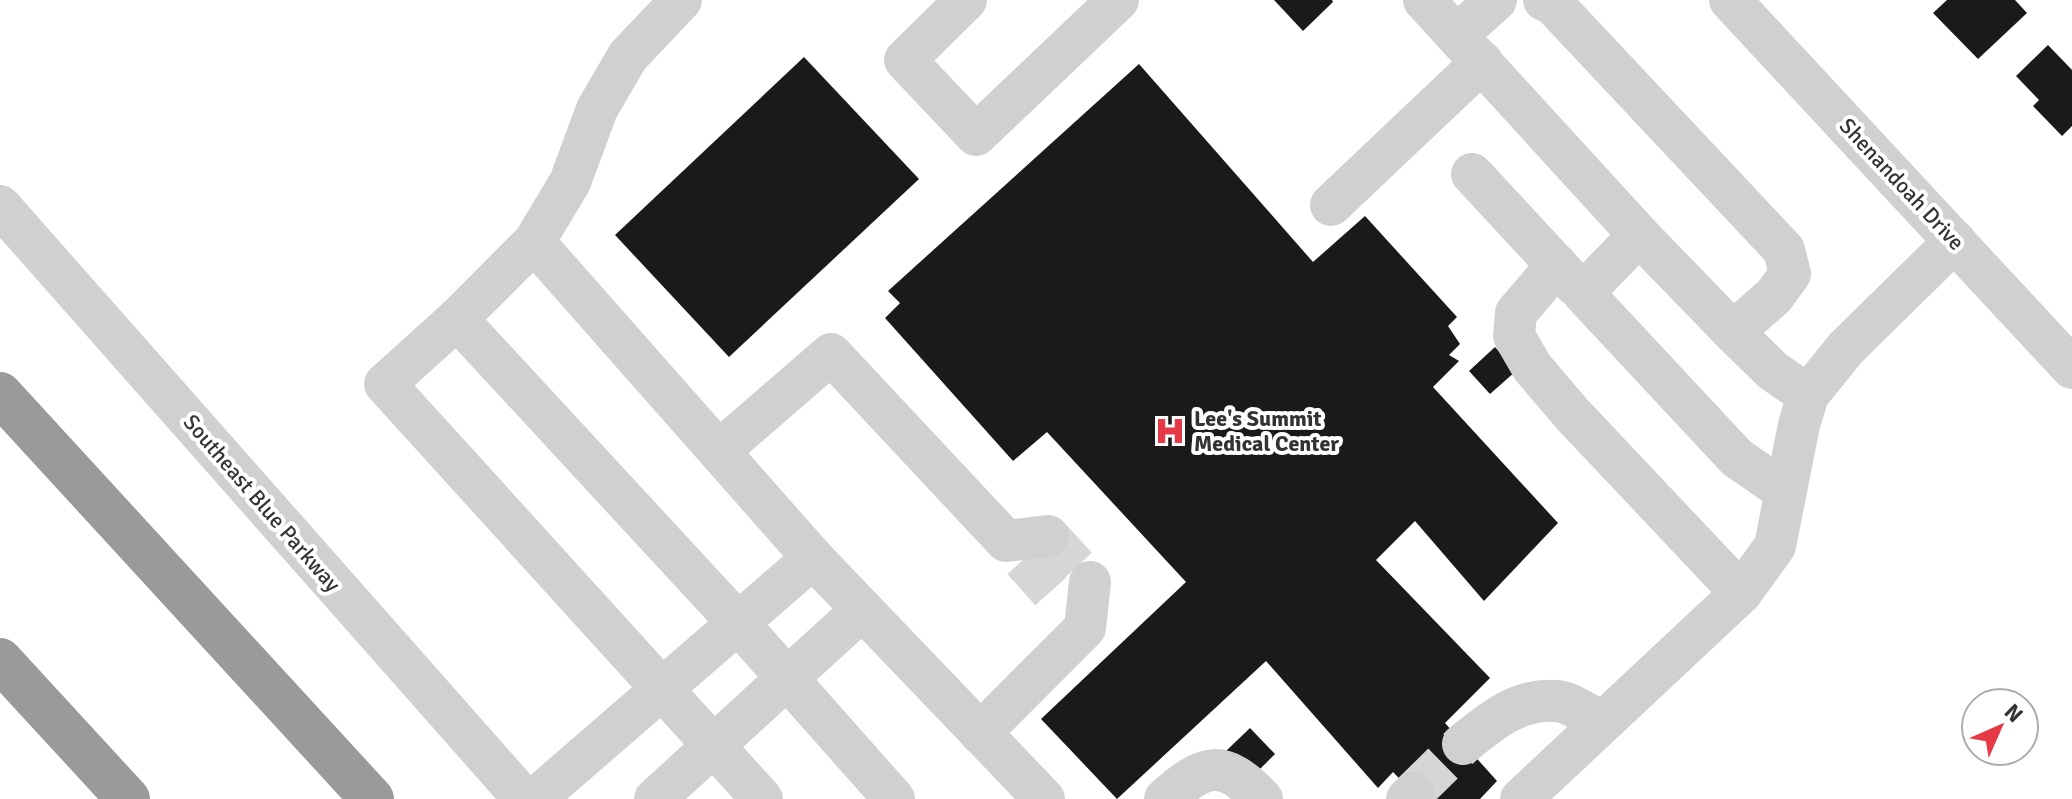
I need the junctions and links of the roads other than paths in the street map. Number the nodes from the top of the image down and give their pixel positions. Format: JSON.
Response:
{"nodes":[{"id":1,"x":681,"y":0,"type":"edge"},
{"id":2,"x":966,"y":0,"type":"edge"},
{"id":3,"x":1118,"y":0,"type":"edge"},
{"id":4,"x":1424,"y":0,"type":"edge"},
{"id":5,"x":1496,"y":0,"type":"edge"},
{"id":6,"x":1544,"y":0,"type":"edge"},
{"id":7,"x":1730,"y":0,"type":"edge"},
{"id":8,"x":1470,"y":48,"type":"junction"},
{"id":9,"x":1472,"y":174,"type":"dead end"},
{"id":10,"x":1331,"y":205,"type":"dead end"},
{"id":11,"x":0,"y":206,"type":"edge"},
{"id":12,"x":1639,"y":235,"type":"junction"},
{"id":13,"x":1955,"y":241,"type":"junction"},
{"id":14,"x":534,"y":242,"type":"junction"},
{"id":15,"x":1570,"y":279,"type":"junction"},
{"id":16,"x":457,"y":319,"type":"junction"},
{"id":17,"x":1733,"y":332,"type":"junction"},
{"id":18,"x":2072,"y":368,"type":"edge"},
{"id":19,"x":0,"y":394,"type":"edge"},
{"id":20,"x":1808,"y":395,"type":"junction"},
{"id":21,"x":719,"y":451,"type":"junction"},
{"id":22,"x":1785,"y":491,"type":"junction"},
{"id":23,"x":1026,"y":545,"type":"tunnel mouth"},
{"id":24,"x":813,"y":558,"type":"junction"},
{"id":25,"x":1741,"y":593,"type":"junction"},
{"id":26,"x":1080,"y":605,"type":"dead end"},
{"id":27,"x":862,"y":610,"type":"junction"},
{"id":28,"x":739,"y":624,"type":"junction"},
{"id":29,"x":0,"y":660,"type":"edge"},
{"id":30,"x":786,"y":678,"type":"junction"},
{"id":31,"x":662,"y":691,"type":"junction"},
{"id":32,"x":1602,"y":722,"type":"junction"},
{"id":33,"x":980,"y":733,"type":"junction"},
{"id":34,"x":1463,"y":744,"type":"tunnel mouth"},
{"id":35,"x":713,"y":746,"type":"junction"},
{"id":36,"x":128,"y":799,"type":"edge"},
{"id":37,"x":372,"y":799,"type":"edge"},
{"id":38,"x":524,"y":799,"type":"edge"},
{"id":39,"x":535,"y":799,"type":"edge"},
{"id":40,"x":655,"y":799,"type":"edge"},
{"id":41,"x":762,"y":799,"type":"edge"},
{"id":42,"x":894,"y":799,"type":"edge"},
{"id":43,"x":1044,"y":799,"type":"edge"},
{"id":44,"x":1165,"y":799,"type":"edge"},
{"id":45,"x":1262,"y":799,"type":"edge"},
{"id":46,"x":1521,"y":799,"type":"edge"}],
"edges":[{"from":1,"to":14,"type":"street"},
{"from":2,"to":3,"type":"street"},
{"from":4,"to":8,"type":"street"},
{"from":5,"to":8,"type":"street"},
{"from":6,"to":17,"type":"street"},
{"from":7,"to":13,"type":"street","name":"Shenandoah Drive"},
{"from":8,"to":10,"type":"street"},
{"from":8,"to":12,"type":"street"},
{"from":9,"to":15,"type":"street"},
{"from":11,"to":38,"type":"street","name":"Southeast Blue Parkway"},
{"from":12,"to":15,"type":"street"},
{"from":12,"to":17,"type":"street"},
{"from":13,"to":18,"type":"street","name":"Shenandoah Drive"},
{"from":13,"to":20,"type":"street"},
{"from":14,"to":16,"type":"street"},
{"from":14,"to":21,"type":"street"},
{"from":15,"to":22,"type":"street"},
{"from":15,"to":25,"type":"street"},
{"from":16,"to":28,"type":"street"},
{"from":16,"to":31,"type":"street"},
{"from":17,"to":20,"type":"street"},
{"from":19,"to":37,"type":"highway"},
{"from":20,"to":22,"type":"street"},
{"from":21,"to":23,"type":"street"},
{"from":21,"to":24,"type":"street"},
{"from":22,"to":25,"type":"street"},
{"from":24,"to":27,"type":"street"},
{"from":24,"to":28,"type":"street"},
{"from":25,"to":32,"type":"street"},
{"from":26,"to":33,"type":"street"},
{"from":27,"to":30,"type":"street"},
{"from":27,"to":33,"type":"street"},
{"from":28,"to":30,"type":"street"},
{"from":28,"to":31,"type":"street"},
{"from":29,"to":36,"type":"highway"},
{"from":30,"to":35,"type":"street"},
{"from":30,"to":42,"type":"street"},
{"from":31,"to":35,"type":"street"},
{"from":31,"to":39,"type":"street"},
{"from":32,"to":34,"type":"street"},
{"from":32,"to":46,"type":"street"},
{"from":33,"to":43,"type":"street"},
{"from":35,"to":40,"type":"street"},
{"from":35,"to":41,"type":"street"},
{"from":44,"to":45,"type":"street"}]}
